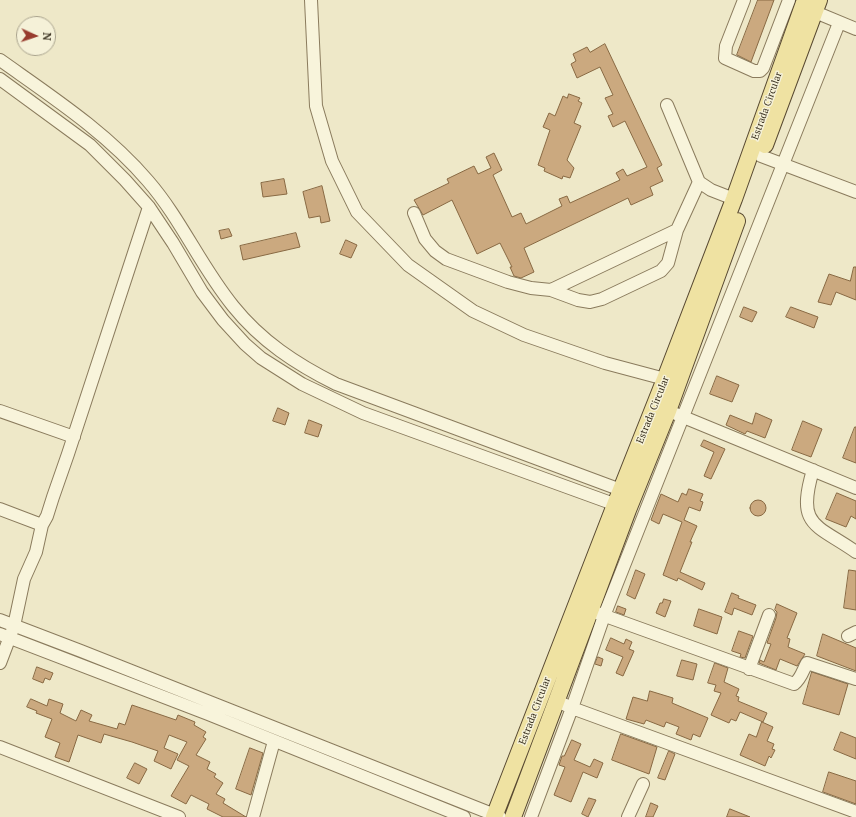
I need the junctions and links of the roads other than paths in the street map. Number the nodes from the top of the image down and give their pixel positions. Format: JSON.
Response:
{"nodes":[{"id":1,"x":311,"y":0,"type":"edge"},
{"id":2,"x":744,"y":0,"type":"edge"},
{"id":3,"x":788,"y":0,"type":"edge"},
{"id":4,"x":813,"y":4,"type":"edge"},
{"id":5,"x":839,"y":23,"type":"junction"},
{"id":6,"x":856,"y":29,"type":"edge"},
{"id":7,"x":0,"y":60,"type":"edge"},
{"id":8,"x":0,"y":79,"type":"edge"},
{"id":9,"x":667,"y":105,"type":"dead end"},
{"id":10,"x":761,"y":156,"type":"junction"},
{"id":11,"x":782,"y":164,"type":"junction"},
{"id":12,"x":699,"y":182,"type":"junction"},
{"id":13,"x":856,"y":192,"type":"edge"},
{"id":14,"x":734,"y":199,"type":"junction"},
{"id":15,"x":149,"y":207,"type":"junction"},
{"id":16,"x":414,"y":213,"type":"dead end"},
{"id":17,"x":677,"y":230,"type":"junction"},
{"id":18,"x":551,"y":290,"type":"junction"},
{"id":19,"x":665,"y":379,"type":"junction"},
{"id":20,"x":0,"y":411,"type":"edge"},
{"id":21,"x":668,"y":411,"type":"junction"},
{"id":22,"x":683,"y":417,"type":"junction"},
{"id":23,"x":74,"y":437,"type":"junction"},
{"id":24,"x":813,"y":470,"type":"junction"},
{"id":25,"x":856,"y":488,"type":"edge"},
{"id":26,"x":624,"y":500,"type":"junction"},
{"id":27,"x":0,"y":509,"type":"edge"},
{"id":28,"x":42,"y":525,"type":"junction"},
{"id":29,"x":856,"y":552,"type":"edge"},
{"id":30,"x":597,"y":613,"type":"junction"},
{"id":31,"x":769,"y":615,"type":"dead end"},
{"id":32,"x":0,"y":620,"type":"edge"},
{"id":33,"x":14,"y":626,"type":"junction"},
{"id":34,"x":5,"y":637,"type":"edge"},
{"id":35,"x":0,"y":663,"type":"edge"},
{"id":36,"x":748,"y":669,"type":"junction"},
{"id":37,"x":856,"y":679,"type":"edge"},
{"id":38,"x":557,"y":701,"type":"junction"},
{"id":39,"x":572,"y":708,"type":"junction"},
{"id":40,"x":274,"y":741,"type":"junction"},
{"id":41,"x":0,"y":747,"type":"edge"},
{"id":42,"x":643,"y":784,"type":"dead end"},
{"id":43,"x":856,"y":812,"type":"edge"},
{"id":44,"x":497,"y":816,"type":"edge"},
{"id":45,"x":179,"y":817,"type":"edge"},
{"id":46,"x":253,"y":817,"type":"edge"},
{"id":47,"x":464,"y":817,"type":"edge"},
{"id":48,"x":513,"y":817,"type":"edge"},
{"id":49,"x":531,"y":817,"type":"edge"},
{"id":50,"x":628,"y":817,"type":"edge"}],
"edges":[{"from":1,"to":19,"type":"street"},
{"from":2,"to":3,"type":"street"},
{"from":4,"to":5,"type":"street"},
{"from":4,"to":10,"type":"main road"},
{"from":4,"to":14,"type":"main road","name":"Estrada Circular"},
{"from":5,"to":6,"type":"street"},
{"from":5,"to":11,"type":"street"},
{"from":7,"to":26,"type":"street"},
{"from":8,"to":15,"type":"street"},
{"from":9,"to":12,"type":"street"},
{"from":10,"to":11,"type":"street"},
{"from":10,"to":21,"type":"main road"},
{"from":11,"to":13,"type":"street"},
{"from":11,"to":22,"type":"street"},
{"from":12,"to":14,"type":"street"},
{"from":12,"to":17,"type":"street"},
{"from":14,"to":19,"type":"main road","name":"Estrada Circular"},
{"from":15,"to":23,"type":"street"},
{"from":15,"to":26,"type":"street"},
{"from":16,"to":18,"type":"street"},
{"from":17,"to":18,"type":"street"},
{"from":17,"to":18,"type":"street"},
{"from":19,"to":26,"type":"main road","name":"Estrada Circular"},
{"from":20,"to":23,"type":"street"},
{"from":21,"to":22,"type":"street"},
{"from":21,"to":26,"type":"main road"},
{"from":22,"to":24,"type":"street"},
{"from":22,"to":30,"type":"street"},
{"from":23,"to":28,"type":"street"},
{"from":24,"to":25,"type":"street"},
{"from":24,"to":29,"type":"street"},
{"from":26,"to":30,"type":"main road"},
{"from":26,"to":44,"type":"main road","name":"Estrada Circular"},
{"from":27,"to":28,"type":"street"},
{"from":28,"to":33,"type":"street"},
{"from":30,"to":36,"type":"street"},
{"from":30,"to":38,"type":"main road"},
{"from":30,"to":39,"type":"street"},
{"from":31,"to":36,"type":"street"},
{"from":32,"to":33,"type":"street"},
{"from":33,"to":34,"type":"street"},
{"from":33,"to":44,"type":"street"},
{"from":34,"to":35,"type":"street"},
{"from":34,"to":40,"type":"street"},
{"from":36,"to":37,"type":"street"},
{"from":38,"to":39,"type":"street"},
{"from":38,"to":48,"type":"main road"},
{"from":39,"to":43,"type":"street"},
{"from":39,"to":49,"type":"street"},
{"from":40,"to":46,"type":"street"},
{"from":40,"to":47,"type":"street"},
{"from":41,"to":45,"type":"street"},
{"from":42,"to":50,"type":"street"}]}
